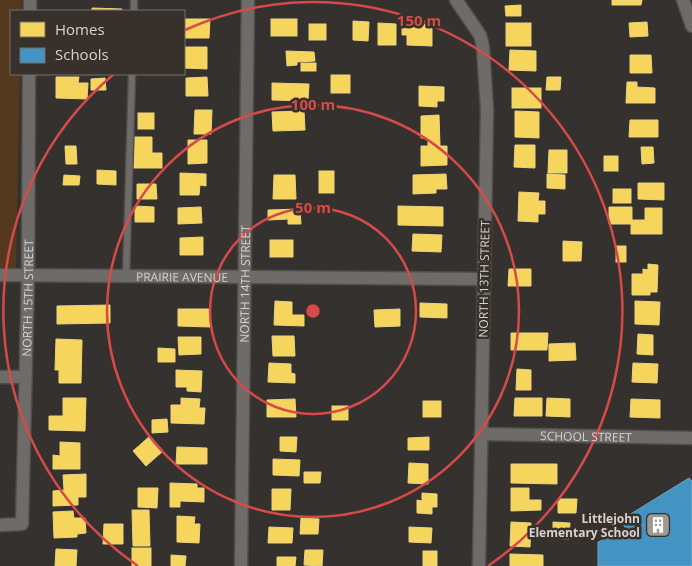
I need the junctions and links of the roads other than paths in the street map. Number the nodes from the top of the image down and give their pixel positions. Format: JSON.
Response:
{"nodes":[{"id":1,"x":248,"y":0,"type":"edge"},
{"id":2,"x":456,"y":0,"type":"edge"},
{"id":3,"x":683,"y":0,"type":"edge"},
{"id":4,"x":692,"y":26,"type":"edge"},
{"id":5,"x":29,"y":75,"type":"edge"},
{"id":6,"x":132,"y":75,"type":"edge"},
{"id":7,"x":0,"y":275,"type":"edge"},
{"id":8,"x":28,"y":276,"type":"junction"},
{"id":9,"x":126,"y":278,"type":"junction"},
{"id":10,"x":245,"y":278,"type":"junction"},
{"id":11,"x":484,"y":279,"type":"junction"},
{"id":12,"x":0,"y":377,"type":"edge"},
{"id":13,"x":24,"y":377,"type":"junction"},
{"id":14,"x":481,"y":434,"type":"junction"},
{"id":15,"x":692,"y":438,"type":"edge"},
{"id":16,"x":0,"y":525,"type":"edge"},
{"id":17,"x":241,"y":566,"type":"edge"},
{"id":18,"x":479,"y":566,"type":"edge"}],
"edges":[{"from":1,"to":10,"type":"street","name":"NORTH 14TH STREET"},
{"from":2,"to":11,"type":"street","name":"NORTH 13TH STREET"},
{"from":3,"to":4,"type":"street"},
{"from":5,"to":8,"type":"street","name":"NORTH 15TH STREET"},
{"from":6,"to":9,"type":"lane"},
{"from":7,"to":8,"type":"street","name":"PRAIRIE AVENUE"},
{"from":8,"to":9,"type":"street","name":"PRAIRIE AVENUE"},
{"from":8,"to":13,"type":"street","name":"NORTH 15TH STREET"},
{"from":9,"to":10,"type":"street","name":"PRAIRIE AVENUE"},
{"from":10,"to":11,"type":"street","name":"PRAIRIE AVENUE"},
{"from":10,"to":17,"type":"street","name":"NORTH 14TH STREET"},
{"from":11,"to":14,"type":"street","name":"NORTH 13TH STREET"},
{"from":12,"to":13,"type":"street"},
{"from":13,"to":16,"type":"street","name":"NORTH 15TH STREET"},
{"from":14,"to":15,"type":"street","name":"SCHOOL STREET"},
{"from":14,"to":18,"type":"street","name":"NORTH 13TH STREET"}]}
